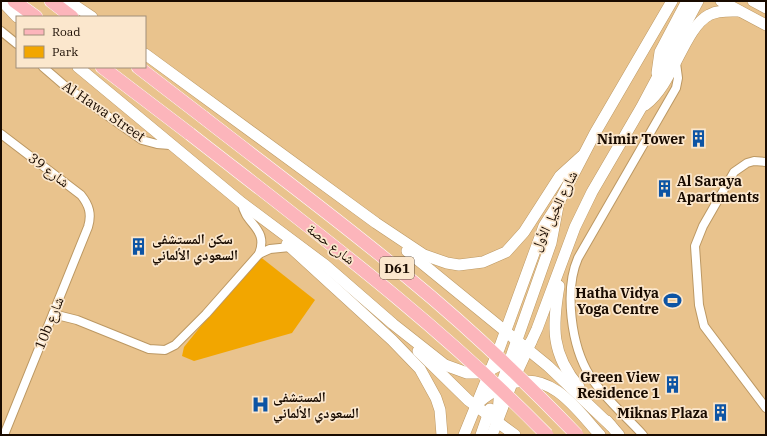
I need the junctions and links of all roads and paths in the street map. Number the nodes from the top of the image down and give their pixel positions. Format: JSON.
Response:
{"nodes":[{"id":1,"x":2,"y":1,"type":"edge"},
{"id":2,"x":14,"y":1,"type":"edge"},
{"id":3,"x":51,"y":1,"type":"edge"},
{"id":4,"x":68,"y":1,"type":"edge"},
{"id":5,"x":672,"y":1,"type":"edge"},
{"id":6,"x":687,"y":1,"type":"edge"},
{"id":7,"x":698,"y":1,"type":"edge"},
{"id":8,"x":721,"y":1,"type":"edge"},
{"id":9,"x":753,"y":1,"type":"edge"},
{"id":10,"x":766,"y":8,"type":"edge"},
{"id":11,"x":740,"y":11,"type":"junction"},
{"id":12,"x":16,"y":16,"type":"edge"},
{"id":13,"x":35,"y":16,"type":"edge"},
{"id":14,"x":71,"y":16,"type":"edge"},
{"id":15,"x":90,"y":16,"type":"edge"},
{"id":16,"x":766,"y":25,"type":"edge"},
{"id":17,"x":1,"y":32,"type":"edge"},
{"id":18,"x":16,"y":43,"type":"edge"},
{"id":19,"x":146,"y":55,"type":"edge"},
{"id":20,"x":676,"y":63,"type":"junction"},
{"id":21,"x":44,"y":68,"type":"edge"},
{"id":22,"x":79,"y":68,"type":"edge"},
{"id":23,"x":103,"y":68,"type":"edge"},
{"id":24,"x":139,"y":68,"type":"edge"},
{"id":25,"x":657,"y":75,"type":"junction"},
{"id":26,"x":641,"y":108,"type":"junction"},
{"id":27,"x":1,"y":134,"type":"edge"},
{"id":28,"x":170,"y":144,"type":"junction"},
{"id":29,"x":582,"y":156,"type":"junction"},
{"id":30,"x":766,"y":162,"type":"edge"},
{"id":31,"x":242,"y":203,"type":"junction"},
{"id":32,"x":558,"y":204,"type":"junction"},
{"id":33,"x":90,"y":211,"type":"joint"},
{"id":34,"x":257,"y":214,"type":"junction"},
{"id":35,"x":376,"y":223,"type":"junction"},
{"id":36,"x":290,"y":247,"type":"junction"},
{"id":37,"x":259,"y":254,"type":"junction"},
{"id":38,"x":561,"y":267,"type":"junction"},
{"id":39,"x":476,"y":306,"type":"junction"},
{"id":40,"x":55,"y":310,"type":"junction"},
{"id":41,"x":393,"y":324,"type":"junction"},
{"id":42,"x":505,"y":331,"type":"junction"},
{"id":43,"x":516,"y":341,"type":"junction"},
{"id":44,"x":528,"y":347,"type":"junction"},
{"id":45,"x":499,"y":349,"type":"junction"},
{"id":46,"x":509,"y":361,"type":"junction"},
{"id":47,"x":494,"y":368,"type":"junction"},
{"id":48,"x":512,"y":383,"type":"junction"},
{"id":49,"x":498,"y":389,"type":"junction"},
{"id":50,"x":476,"y":406,"type":"junction"},
{"id":51,"x":766,"y":408,"type":"edge"},
{"id":52,"x":488,"y":415,"type":"junction"},
{"id":53,"x":498,"y":421,"type":"junction"},
{"id":54,"x":611,"y":426,"type":"junction"},
{"id":55,"x":4,"y":435,"type":"edge"},
{"id":56,"x":442,"y":435,"type":"edge"},
{"id":57,"x":464,"y":435,"type":"edge"},
{"id":58,"x":481,"y":435,"type":"edge"},
{"id":59,"x":492,"y":435,"type":"edge"},
{"id":60,"x":515,"y":435,"type":"edge"},
{"id":61,"x":547,"y":435,"type":"edge"},
{"id":62,"x":577,"y":435,"type":"edge"},
{"id":63,"x":600,"y":435,"type":"edge"},
{"id":64,"x":619,"y":435,"type":"edge"},
{"id":65,"x":643,"y":435,"type":"edge"}],
"edges":[{"from":1,"to":12,"type":"main road"},
{"from":2,"to":13,"type":"main road"},
{"from":3,"to":14,"type":"main road"},
{"from":4,"to":15,"type":"main road"},
{"from":5,"to":29,"type":"main road","name":"شارع الخيل الأول"},
{"from":6,"to":25,"type":"main road"},
{"from":7,"to":25,"type":"main road","name":"شارع الخيل الأول"},
{"from":8,"to":11,"type":"main road"},
{"from":9,"to":10,"type":"main road"},
{"from":11,"to":16,"type":"main road"},
{"from":11,"to":20,"type":"main road"},
{"from":17,"to":18,"type":"street"},
{"from":19,"to":35,"type":"main road"},
{"from":20,"to":26,"type":"main road"},
{"from":20,"to":65,"type":"street"},
{"from":21,"to":28,"type":"street","name":"Al Hawa Street"},
{"from":22,"to":28,"type":"main road"},
{"from":23,"to":61,"type":"main road","name":"شارع حصة","number":"D61","bridge":true},
{"from":24,"to":62,"type":"main road","name":"شارع حصة","number":"D61","bridge":true},
{"from":25,"to":26,"type":"main road","name":"شارع الخيل الأول"},
{"from":26,"to":38,"type":"main road","name":"شارع الخيل الأول"},
{"from":27,"to":33,"type":"street","name":"شارع 39"},
{"from":28,"to":31,"type":"main road"},
{"from":29,"to":32,"type":"main road","name":"شارع الخيل الأول"},
{"from":29,"to":35,"type":"main road"},
{"from":30,"to":51,"type":"street"},
{"from":31,"to":34,"type":"main road"},
{"from":31,"to":37,"type":"street"},
{"from":32,"to":42,"type":"main road","name":"شارع الخيل الأول"},
{"from":32,"to":43,"type":"main road"},
{"from":33,"to":40,"type":"street","name":"10b شارع"},
{"from":34,"to":36,"type":"main road"},
{"from":34,"to":41,"type":"main road"},
{"from":35,"to":39,"type":"main road"},
{"from":36,"to":37,"type":"street"},
{"from":36,"to":56,"type":"main road"},
{"from":37,"to":40,"type":"street"},
{"from":38,"to":44,"type":"main road","name":"شارع الخيل الأول"},
{"from":38,"to":54,"type":"main road"},
{"from":39,"to":42,"type":"main road"},
{"from":39,"to":45,"type":"main road"},
{"from":40,"to":55,"type":"street","name":"10b شارع"},
{"from":41,"to":47,"type":"main road"},
{"from":41,"to":50,"type":"main road"},
{"from":42,"to":43,"type":"main road"},
{"from":42,"to":45,"type":"main road","name":"شارع الخيل الأول"},
{"from":43,"to":44,"type":"main road"},
{"from":43,"to":46,"type":"main road"},
{"from":44,"to":46,"type":"main road"},
{"from":44,"to":48,"type":"main road","name":"شارع الخيل الأول"},
{"from":44,"to":54,"type":"main road"},
{"from":45,"to":47,"type":"main road","name":"شارع الخيل الأول"},
{"from":46,"to":47,"type":"main road"},
{"from":46,"to":49,"type":"main road"},
{"from":47,"to":49,"type":"main road"},
{"from":47,"to":50,"type":"main road","name":"شارع الخيل الأول"},
{"from":48,"to":49,"type":"main road"},
{"from":48,"to":53,"type":"main road","name":"شارع الخيل الأول"},
{"from":48,"to":63,"type":"main road"},
{"from":49,"to":50,"type":"main road"},
{"from":49,"to":52,"type":"main road"},
{"from":49,"to":53,"type":"main road"},
{"from":50,"to":52,"type":"main road"},
{"from":50,"to":57,"type":"main road","name":"شارع الخيل الأول"},
{"from":52,"to":53,"type":"main road"},
{"from":52,"to":58,"type":"main road"},
{"from":53,"to":59,"type":"main road","name":"شارع الخيل الأول"},
{"from":53,"to":60,"type":"main road"},
{"from":54,"to":64,"type":"main road"}]}
